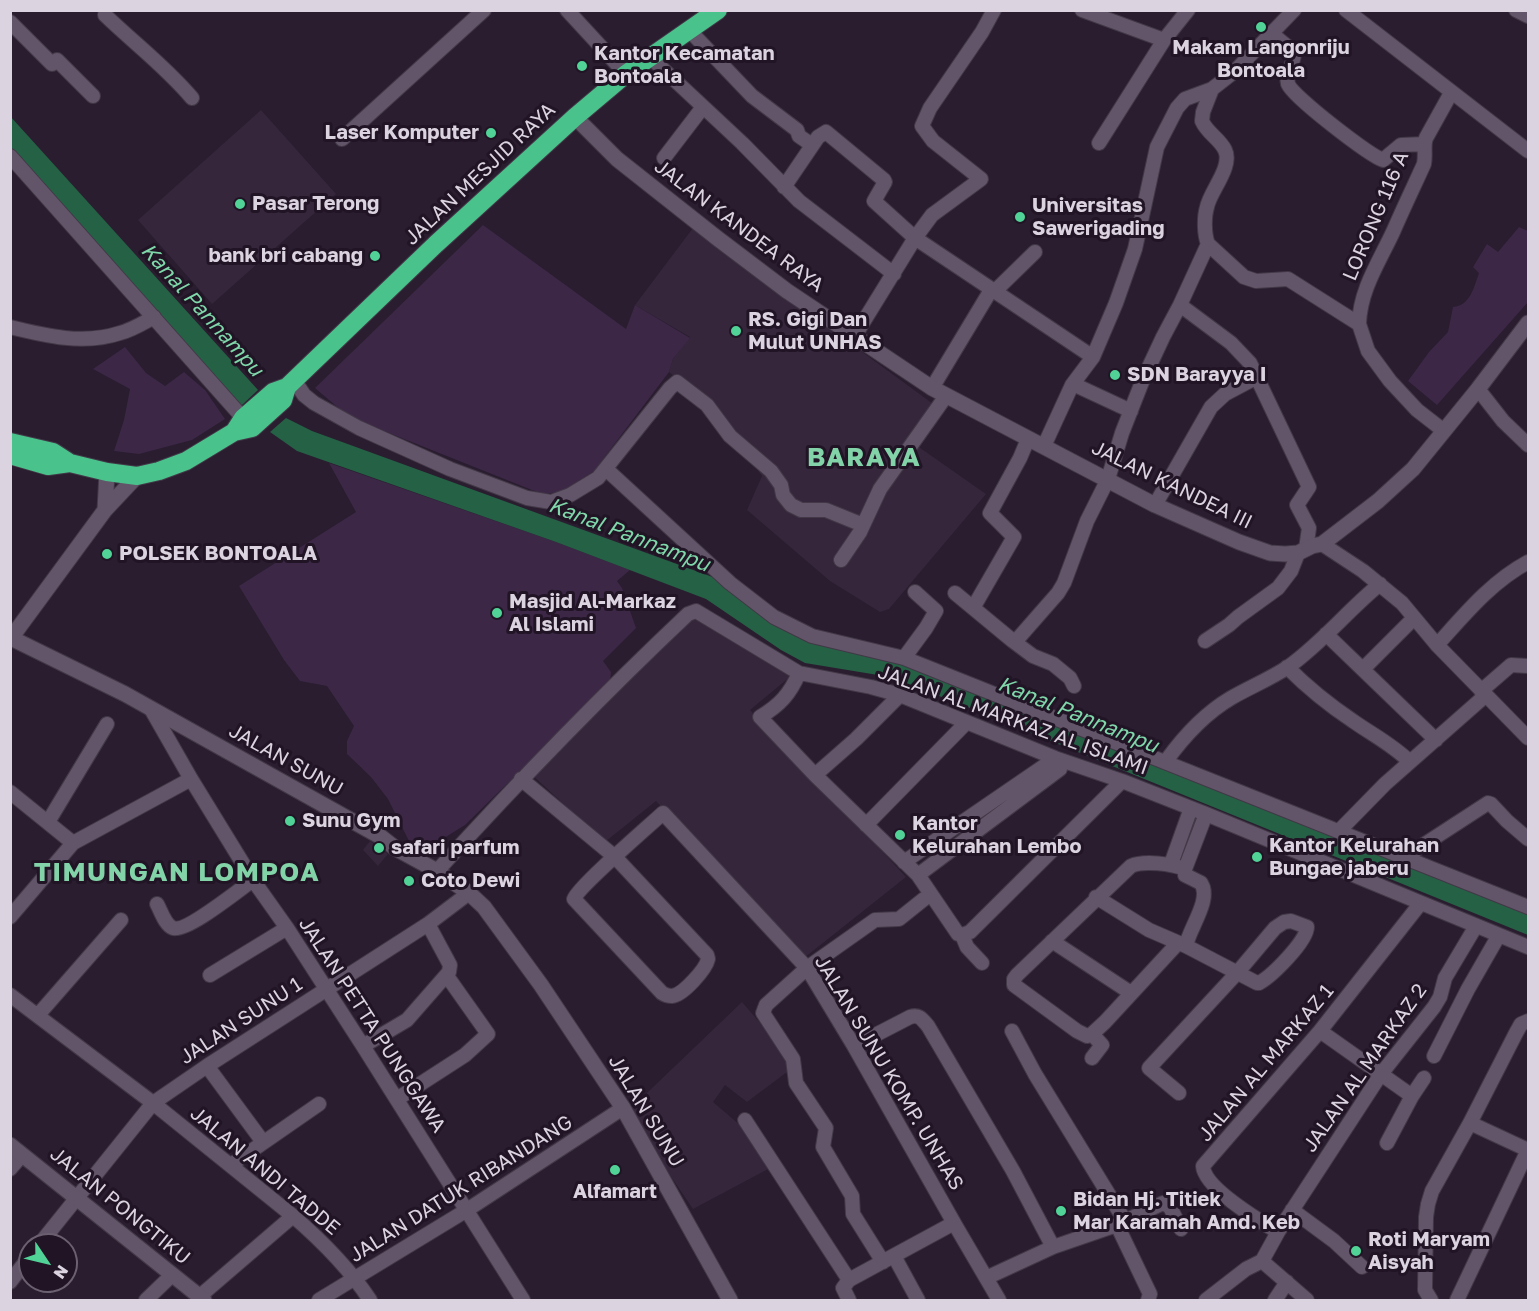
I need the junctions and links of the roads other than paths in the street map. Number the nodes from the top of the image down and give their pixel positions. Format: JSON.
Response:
{"nodes":[{"id":1,"x":484,"y":10,"type":"edge"},
{"id":2,"x":567,"y":10,"type":"edge"},
{"id":3,"x":718,"y":10,"type":"edge"},
{"id":4,"x":994,"y":10,"type":"edge"},
{"id":5,"x":1082,"y":10,"type":"edge"},
{"id":6,"x":1188,"y":10,"type":"edge"},
{"id":7,"x":1294,"y":10,"type":"edge"},
{"id":8,"x":1346,"y":10,"type":"edge"},
{"id":9,"x":1516,"y":10,"type":"edge"},
{"id":10,"x":105,"y":15,"type":"dead end"},
{"id":11,"x":1528,"y":16,"type":"edge"},
{"id":12,"x":10,"y":22,"type":"edge"},
{"id":13,"x":689,"y":30,"type":"junction"},
{"id":14,"x":1272,"y":34,"type":"junction"},
{"id":15,"x":1164,"y":40,"type":"junction"},
{"id":16,"x":650,"y":57,"type":"junction"},
{"id":17,"x":626,"y":74,"type":"junction"},
{"id":18,"x":1212,"y":89,"type":"junction"},
{"id":19,"x":1451,"y":93,"type":"junction"},
{"id":20,"x":93,"y":96,"type":"dead end"},
{"id":21,"x":192,"y":98,"type":"dead end"},
{"id":22,"x":703,"y":107,"type":"junction"},
{"id":23,"x":575,"y":117,"type":"junction"},
{"id":24,"x":342,"y":139,"type":"dead end"},
{"id":25,"x":1099,"y":143,"type":"dead end"},
{"id":26,"x":1424,"y":144,"type":"junction"},
{"id":27,"x":812,"y":145,"type":"junction"},
{"id":28,"x":1528,"y":151,"type":"edge"},
{"id":29,"x":10,"y":156,"type":"edge"},
{"id":30,"x":664,"y":158,"type":"dead end"},
{"id":31,"x":784,"y":187,"type":"junction"},
{"id":32,"x":915,"y":238,"type":"junction"},
{"id":33,"x":1208,"y":244,"type":"junction"},
{"id":34,"x":1035,"y":252,"type":"dead end"},
{"id":35,"x":894,"y":273,"type":"junction"},
{"id":36,"x":992,"y":291,"type":"junction"},
{"id":37,"x":1180,"y":305,"type":"junction"},
{"id":38,"x":154,"y":317,"type":"junction"},
{"id":39,"x":1359,"y":324,"type":"junction"},
{"id":40,"x":1528,"y":324,"type":"edge"},
{"id":41,"x":12,"y":332,"type":"edge"},
{"id":42,"x":854,"y":337,"type":"junction"},
{"id":43,"x":1093,"y":357,"type":"junction"},
{"id":44,"x":1257,"y":377,"type":"junction"},
{"id":45,"x":290,"y":384,"type":"junction"},
{"id":46,"x":1073,"y":384,"type":"junction"},
{"id":47,"x":1478,"y":389,"type":"junction"},
{"id":48,"x":939,"y":392,"type":"junction"},
{"id":49,"x":1131,"y":411,"type":"junction"},
{"id":50,"x":246,"y":422,"type":"junction"},
{"id":51,"x":1444,"y":431,"type":"junction"},
{"id":52,"x":1028,"y":440,"type":"junction"},
{"id":53,"x":10,"y":442,"type":"edge"},
{"id":54,"x":1528,"y":445,"type":"edge"},
{"id":55,"x":1044,"y":446,"type":"junction"},
{"id":56,"x":10,"y":455,"type":"edge"},
{"id":57,"x":70,"y":463,"type":"junction"},
{"id":58,"x":606,"y":470,"type":"junction"},
{"id":59,"x":107,"y":472,"type":"junction"},
{"id":60,"x":137,"y":476,"type":"junction"},
{"id":61,"x":1108,"y":479,"type":"junction"},
{"id":62,"x":1155,"y":505,"type":"junction"},
{"id":63,"x":105,"y":510,"type":"junction"},
{"id":64,"x":863,"y":525,"type":"junction"},
{"id":65,"x":1322,"y":544,"type":"junction"},
{"id":66,"x":1302,"y":551,"type":"junction"},
{"id":67,"x":841,"y":560,"type":"dead end"},
{"id":68,"x":1528,"y":562,"type":"edge"},
{"id":69,"x":1380,"y":584,"type":"junction"},
{"id":70,"x":915,"y":592,"type":"dead end"},
{"id":71,"x":955,"y":593,"type":"dead end"},
{"id":72,"x":973,"y":608,"type":"junction"},
{"id":73,"x":1414,"y":618,"type":"junction"},
{"id":74,"x":1326,"y":634,"type":"junction"},
{"id":75,"x":11,"y":638,"type":"edge"},
{"id":76,"x":1205,"y":641,"type":"dead end"},
{"id":77,"x":1015,"y":642,"type":"junction"},
{"id":78,"x":1437,"y":645,"type":"junction"},
{"id":79,"x":904,"y":658,"type":"junction"},
{"id":80,"x":1528,"y":666,"type":"edge"},
{"id":81,"x":1287,"y":667,"type":"junction"},
{"id":82,"x":1364,"y":669,"type":"junction"},
{"id":83,"x":799,"y":673,"type":"junction"},
{"id":84,"x":1074,"y":686,"type":"dead end"},
{"id":85,"x":1484,"y":693,"type":"junction"},
{"id":86,"x":900,"y":695,"type":"junction"},
{"id":87,"x":151,"y":709,"type":"junction"},
{"id":88,"x":966,"y":723,"type":"junction"},
{"id":89,"x":107,"y":724,"type":"dead end"},
{"id":90,"x":1528,"y":738,"type":"edge"},
{"id":91,"x":1436,"y":740,"type":"junction"},
{"id":92,"x":1166,"y":761,"type":"junction"},
{"id":93,"x":1410,"y":762,"type":"junction"},
{"id":94,"x":815,"y":775,"type":"junction"},
{"id":95,"x":191,"y":779,"type":"junction"},
{"id":96,"x":521,"y":779,"type":"junction"},
{"id":97,"x":1122,"y":781,"type":"junction"},
{"id":98,"x":10,"y":792,"type":"edge"},
{"id":99,"x":1191,"y":808,"type":"junction"},
{"id":100,"x":1206,"y":814,"type":"junction"},
{"id":101,"x":48,"y":822,"type":"junction"},
{"id":102,"x":866,"y":825,"type":"junction"},
{"id":103,"x":1340,"y":831,"type":"junction"},
{"id":104,"x":1528,"y":839,"type":"edge"},
{"id":105,"x":73,"y":843,"type":"junction"},
{"id":106,"x":615,"y":857,"type":"junction"},
{"id":107,"x":1405,"y":857,"type":"junction"},
{"id":108,"x":904,"y":862,"type":"junction"},
{"id":109,"x":1171,"y":864,"type":"junction"},
{"id":110,"x":1185,"y":869,"type":"junction"},
{"id":111,"x":437,"y":871,"type":"junction"},
{"id":112,"x":918,"y":875,"type":"junction"},
{"id":113,"x":253,"y":880,"type":"junction"},
{"id":114,"x":469,"y":893,"type":"junction"},
{"id":115,"x":1096,"y":897,"type":"junction"},
{"id":116,"x":924,"y":899,"type":"dead end"},
{"id":117,"x":157,"y":904,"type":"dead end"},
{"id":118,"x":1420,"y":904,"type":"junction"},
{"id":119,"x":1528,"y":907,"type":"edge"},
{"id":120,"x":10,"y":917,"type":"edge"},
{"id":121,"x":121,"y":920,"type":"dead end"},
{"id":122,"x":428,"y":924,"type":"junction"},
{"id":123,"x":1476,"y":926,"type":"junction"},
{"id":124,"x":287,"y":928,"type":"junction"},
{"id":125,"x":962,"y":935,"type":"junction"},
{"id":126,"x":1499,"y":935,"type":"junction"},
{"id":127,"x":1052,"y":941,"type":"junction"},
{"id":128,"x":1182,"y":944,"type":"junction"},
{"id":129,"x":1528,"y":947,"type":"edge"},
{"id":130,"x":982,"y":963,"type":"dead end"},
{"id":131,"x":807,"y":968,"type":"junction"},
{"id":132,"x":1237,"y":973,"type":"junction"},
{"id":133,"x":210,"y":975,"type":"dead end"},
{"id":134,"x":447,"y":976,"type":"junction"},
{"id":135,"x":327,"y":990,"type":"junction"},
{"id":136,"x":1131,"y":993,"type":"junction"},
{"id":137,"x":10,"y":994,"type":"edge"},
{"id":138,"x":38,"y":1015,"type":"junction"},
{"id":139,"x":1528,"y":1021,"type":"edge"},
{"id":140,"x":1012,"y":1031,"type":"dead end"},
{"id":141,"x":1320,"y":1031,"type":"junction"},
{"id":142,"x":1092,"y":1034,"type":"junction"},
{"id":143,"x":363,"y":1046,"type":"junction"},
{"id":144,"x":854,"y":1046,"type":"junction"},
{"id":145,"x":1434,"y":1056,"type":"dead end"},
{"id":146,"x":1092,"y":1058,"type":"dead end"},
{"id":147,"x":207,"y":1066,"type":"junction"},
{"id":148,"x":1381,"y":1074,"type":"junction"},
{"id":149,"x":1424,"y":1078,"type":"dead end"},
{"id":150,"x":1179,"y":1093,"type":"dead end"},
{"id":151,"x":1412,"y":1096,"type":"junction"},
{"id":152,"x":397,"y":1099,"type":"junction"},
{"id":153,"x":153,"y":1103,"type":"junction"},
{"id":154,"x":320,"y":1104,"type":"dead end"},
{"id":155,"x":623,"y":1108,"type":"junction"},
{"id":156,"x":745,"y":1120,"type":"dead end"},
{"id":157,"x":1470,"y":1123,"type":"junction"},
{"id":158,"x":263,"y":1142,"type":"junction"},
{"id":159,"x":1387,"y":1143,"type":"dead end"},
{"id":160,"x":16,"y":1150,"type":"edge"},
{"id":161,"x":1528,"y":1150,"type":"edge"},
{"id":162,"x":231,"y":1165,"type":"junction"},
{"id":163,"x":10,"y":1169,"type":"edge"},
{"id":164,"x":76,"y":1197,"type":"junction"},
{"id":165,"x":467,"y":1210,"type":"junction"},
{"id":166,"x":1292,"y":1210,"type":"junction"},
{"id":167,"x":293,"y":1216,"type":"junction"},
{"id":168,"x":954,"y":1223,"type":"junction"},
{"id":169,"x":1121,"y":1223,"type":"junction"},
{"id":170,"x":1181,"y":1229,"type":"dead end"},
{"id":171,"x":1278,"y":1232,"type":"junction"},
{"id":172,"x":48,"y":1233,"type":"edge"},
{"id":173,"x":1053,"y":1247,"type":"junction"},
{"id":174,"x":889,"y":1259,"type":"junction"},
{"id":175,"x":1262,"y":1261,"type":"junction"},
{"id":176,"x":1362,"y":1267,"type":"dead end"},
{"id":177,"x":172,"y":1275,"type":"junction"},
{"id":178,"x":986,"y":1278,"type":"junction"},
{"id":179,"x":356,"y":1279,"type":"junction"},
{"id":180,"x":1287,"y":1282,"type":"junction"},
{"id":181,"x":847,"y":1289,"type":"edge"},
{"id":182,"x":202,"y":1298,"type":"edge"},
{"id":183,"x":146,"y":1300,"type":"edge"},
{"id":184,"x":319,"y":1300,"type":"edge"},
{"id":185,"x":370,"y":1300,"type":"edge"},
{"id":186,"x":523,"y":1300,"type":"edge"},
{"id":187,"x":730,"y":1300,"type":"edge"},
{"id":188,"x":918,"y":1300,"type":"edge"},
{"id":189,"x":999,"y":1300,"type":"edge"},
{"id":190,"x":1148,"y":1300,"type":"edge"},
{"id":191,"x":1206,"y":1300,"type":"edge"},
{"id":192,"x":1275,"y":1300,"type":"edge"},
{"id":193,"x":1307,"y":1300,"type":"edge"},
{"id":194,"x":1431,"y":1300,"type":"edge"},
{"id":195,"x":1457,"y":1300,"type":"edge"}],
"edges":[{"from":1,"to":24,"type":"street"},
{"from":2,"to":17,"type":"street"},
{"from":3,"to":13,"type":"highway","name":"JALAN MESJID RAYA"},
{"from":4,"to":32,"type":"street"},
{"from":5,"to":15,"type":"street"},
{"from":6,"to":15,"type":"street"},
{"from":7,"to":14,"type":"street"},
{"from":8,"to":19,"type":"street"},
{"from":9,"to":11,"type":"street"},
{"from":10,"to":21,"type":"street"},
{"from":12,"to":20,"type":"street"},
{"from":13,"to":16,"type":"highway","name":"JALAN MESJID RAYA"},
{"from":13,"to":27,"type":"street"},
{"from":14,"to":18,"type":"street"},
{"from":14,"to":26,"type":"street"},
{"from":15,"to":25,"type":"street"},
{"from":16,"to":17,"type":"highway","name":"JALAN MESJID RAYA"},
{"from":16,"to":22,"type":"street"},
{"from":17,"to":23,"type":"highway","name":"JALAN MESJID RAYA"},
{"from":18,"to":33,"type":"street"},
{"from":18,"to":43,"type":"street"},
{"from":19,"to":26,"type":"street","name":"LORONG 116 A"},
{"from":19,"to":28,"type":"street"},
{"from":22,"to":30,"type":"street"},
{"from":22,"to":31,"type":"street"},
{"from":23,"to":42,"type":"street","name":"JALAN KANDEA RAYA"},
{"from":23,"to":45,"type":"highway","name":"JALAN MESJID RAYA"},
{"from":26,"to":39,"type":"street","name":"LORONG 116 A"},
{"from":27,"to":31,"type":"street"},
{"from":27,"to":32,"type":"street"},
{"from":29,"to":38,"type":"street"},
{"from":31,"to":35,"type":"street"},
{"from":32,"to":35,"type":"street"},
{"from":32,"to":36,"type":"street"},
{"from":33,"to":37,"type":"street"},
{"from":33,"to":39,"type":"street"},
{"from":34,"to":36,"type":"street"},
{"from":35,"to":42,"type":"street"},
{"from":36,"to":43,"type":"street"},
{"from":36,"to":48,"type":"street"},
{"from":37,"to":44,"type":"street"},
{"from":37,"to":49,"type":"street"},
{"from":38,"to":41,"type":"street"},
{"from":38,"to":50,"type":"street"},
{"from":39,"to":51,"type":"street"},
{"from":40,"to":47,"type":"street"},
{"from":42,"to":48,"type":"street","name":"JALAN KANDEA RAYA"},
{"from":43,"to":46,"type":"street"},
{"from":44,"to":62,"type":"street"},
{"from":44,"to":66,"type":"street"},
{"from":45,"to":50,"type":"highway","name":"JALAN MESJID RAYA"},
{"from":45,"to":58,"type":"street"},
{"from":46,"to":49,"type":"street"},
{"from":46,"to":55,"type":"street"},
{"from":47,"to":51,"type":"street"},
{"from":47,"to":54,"type":"street"},
{"from":48,"to":52,"type":"street","name":"JALAN KANDEA RAYA"},
{"from":48,"to":64,"type":"street"},
{"from":49,"to":61,"type":"street"},
{"from":50,"to":60,"type":"highway","name":"JALAN MESJID RAYA"},
{"from":51,"to":65,"type":"street"},
{"from":52,"to":55,"type":"street","name":"JALAN KANDEA RAYA"},
{"from":52,"to":72,"type":"street"},
{"from":53,"to":57,"type":"highway","name":"JALAN MESJID RAYA"},
{"from":55,"to":61,"type":"street","name":"JALAN KANDEA III"},
{"from":56,"to":57,"type":"highway","name":"JALAN MESJID RAYA"},
{"from":57,"to":59,"type":"highway","name":"JALAN MESJID RAYA"},
{"from":58,"to":64,"type":"street"},
{"from":58,"to":79,"type":"street"},
{"from":59,"to":60,"type":"highway","name":"JALAN MESJID RAYA"},
{"from":59,"to":63,"type":"street"},
{"from":60,"to":63,"type":"street","name":"JALAN SUNU"},
{"from":61,"to":62,"type":"street","name":"JALAN KANDEA III"},
{"from":61,"to":77,"type":"street"},
{"from":62,"to":66,"type":"street","name":"JALAN KANDEA III"},
{"from":63,"to":75,"type":"street","name":"JALAN SUNU"},
{"from":64,"to":67,"type":"street"},
{"from":65,"to":66,"type":"street","name":"JALAN KANDEA III"},
{"from":65,"to":69,"type":"street"},
{"from":66,"to":76,"type":"street"},
{"from":68,"to":78,"type":"street"},
{"from":69,"to":73,"type":"street"},
{"from":69,"to":74,"type":"street"},
{"from":70,"to":79,"type":"street"},
{"from":71,"to":72,"type":"street"},
{"from":72,"to":77,"type":"street"},
{"from":73,"to":78,"type":"street"},
{"from":73,"to":82,"type":"street"},
{"from":74,"to":81,"type":"street"},
{"from":74,"to":82,"type":"street"},
{"from":75,"to":87,"type":"street","name":"JALAN SUNU"},
{"from":77,"to":84,"type":"street"},
{"from":78,"to":85,"type":"street"},
{"from":79,"to":92,"type":"street"},
{"from":80,"to":85,"type":"street"},
{"from":81,"to":92,"type":"street"},
{"from":81,"to":93,"type":"street"},
{"from":82,"to":91,"type":"street"},
{"from":83,"to":86,"type":"street","name":"JALAN AL MARKAZ AL ISLAMI"},
{"from":83,"to":94,"type":"street"},
{"from":83,"to":96,"type":"street","name":"JALAN AL MARKAZ AL ISLAMI"},
{"from":85,"to":90,"type":"street"},
{"from":85,"to":91,"type":"street"},
{"from":86,"to":88,"type":"street","name":"JALAN AL MARKAZ AL ISLAMI"},
{"from":86,"to":94,"type":"street"},
{"from":87,"to":95,"type":"street","name":"JALAN PETTA PUNGGAWA"},
{"from":87,"to":111,"type":"street","name":"JALAN SUNU"},
{"from":88,"to":97,"type":"street","name":"JALAN AL MARKAZ AL ISLAMI"},
{"from":88,"to":102,"type":"street"},
{"from":89,"to":101,"type":"street"},
{"from":91,"to":93,"type":"street"},
{"from":92,"to":103,"type":"street"},
{"from":93,"to":103,"type":"street"},
{"from":94,"to":102,"type":"street"},
{"from":95,"to":105,"type":"street"},
{"from":95,"to":113,"type":"street","name":"JALAN PETTA PUNGGAWA"},
{"from":96,"to":106,"type":"street"},
{"from":96,"to":111,"type":"street","name":"JALAN AL MARKAZ AL ISLAMI"},
{"from":97,"to":99,"type":"street","name":"JALAN AL MARKAZ AL ISLAMI"},
{"from":97,"to":125,"type":"street"},
{"from":98,"to":101,"type":"street"},
{"from":99,"to":100,"type":"street","name":"JALAN AL MARKAZ AL ISLAMI"},
{"from":99,"to":109,"type":"street"},
{"from":100,"to":110,"type":"street"},
{"from":100,"to":118,"type":"street","name":"JALAN AL MARKAZ AL ISLAMI"},
{"from":101,"to":105,"type":"street"},
{"from":102,"to":108,"type":"street"},
{"from":103,"to":107,"type":"street"},
{"from":104,"to":107,"type":"street"},
{"from":105,"to":120,"type":"street"},
{"from":106,"to":106,"type":"street"},
{"from":106,"to":131,"type":"street","name":"JALAN SUNU KOMP. UNHAS"},
{"from":107,"to":119,"type":"street"},
{"from":108,"to":112,"type":"street"},
{"from":108,"to":112,"type":"street"},
{"from":109,"to":110,"type":"street"},
{"from":109,"to":115,"type":"street"},
{"from":110,"to":128,"type":"street"},
{"from":111,"to":114,"type":"street","name":"JALAN SUNU"},
{"from":112,"to":125,"type":"street"},
{"from":113,"to":117,"type":"street"},
{"from":113,"to":124,"type":"street","name":"JALAN PETTA PUNGGAWA"},
{"from":114,"to":122,"type":"street","name":"JALAN SUNU 1"},
{"from":114,"to":155,"type":"street","name":"JALAN SUNU"},
{"from":115,"to":127,"type":"street"},
{"from":115,"to":128,"type":"street"},
{"from":116,"to":131,"type":"street"},
{"from":118,"to":123,"type":"street","name":"JALAN AL MARKAZ AL ISLAMI"},
{"from":118,"to":141,"type":"street","name":"JALAN AL MARKAZ 1"},
{"from":121,"to":138,"type":"street"},
{"from":122,"to":134,"type":"street"},
{"from":122,"to":135,"type":"street","name":"JALAN SUNU 1"},
{"from":123,"to":126,"type":"street","name":"JALAN AL MARKAZ AL ISLAMI"},
{"from":123,"to":148,"type":"street","name":"JALAN AL MARKAZ 2"},
{"from":124,"to":133,"type":"street"},
{"from":124,"to":135,"type":"street","name":"JALAN PETTA PUNGGAWA"},
{"from":125,"to":130,"type":"street"},
{"from":126,"to":129,"type":"street","name":"JALAN AL MARKAZ AL ISLAMI"},
{"from":126,"to":145,"type":"street"},
{"from":127,"to":136,"type":"street"},
{"from":127,"to":142,"type":"street"},
{"from":128,"to":132,"type":"street"},
{"from":128,"to":136,"type":"street"},
{"from":131,"to":144,"type":"street","name":"JALAN SUNU KOMP. UNHAS"},
{"from":131,"to":174,"type":"street"},
{"from":132,"to":132,"type":"street"},
{"from":132,"to":150,"type":"street"},
{"from":134,"to":143,"type":"street"},
{"from":134,"to":152,"type":"street"},
{"from":135,"to":143,"type":"street","name":"JALAN PETTA PUNGGAWA"},
{"from":135,"to":147,"type":"street","name":"JALAN SUNU 1"},
{"from":136,"to":142,"type":"street"},
{"from":137,"to":138,"type":"street","name":"JALAN ANDI TADDE"},
{"from":138,"to":153,"type":"street","name":"JALAN ANDI TADDE"},
{"from":139,"to":157,"type":"street"},
{"from":140,"to":169,"type":"street"},
{"from":141,"to":148,"type":"street"},
{"from":141,"to":171,"type":"street","name":"JALAN AL MARKAZ 1"},
{"from":142,"to":146,"type":"street"},
{"from":143,"to":152,"type":"street","name":"JALAN PETTA PUNGGAWA"},
{"from":144,"to":168,"type":"street","name":"JALAN SUNU KOMP. UNHAS"},
{"from":144,"to":173,"type":"street"},
{"from":147,"to":153,"type":"street","name":"JALAN SUNU 1"},
{"from":147,"to":158,"type":"street"},
{"from":148,"to":151,"type":"street"},
{"from":148,"to":166,"type":"street","name":"JALAN AL MARKAZ 2"},
{"from":149,"to":151,"type":"street"},
{"from":151,"to":159,"type":"street"},
{"from":152,"to":165,"type":"street","name":"JALAN PETTA PUNGGAWA"},
{"from":153,"to":162,"type":"street","name":"JALAN ANDI TADDE"},
{"from":153,"to":164,"type":"street","name":"JALAN SUNU 1"},
{"from":154,"to":158,"type":"street"},
{"from":155,"to":165,"type":"street","name":"JALAN DATUK RIBANDANG"},
{"from":155,"to":187,"type":"street","name":"JALAN SUNU"},
{"from":156,"to":181,"type":"street"},
{"from":157,"to":161,"type":"street"},
{"from":157,"to":194,"type":"street"},
{"from":158,"to":162,"type":"street"},
{"from":160,"to":163,"type":"street"},
{"from":160,"to":164,"type":"street","name":"JALAN PONGTIKU"},
{"from":161,"to":195,"type":"street"},
{"from":162,"to":167,"type":"street","name":"JALAN ANDI TADDE"},
{"from":164,"to":172,"type":"street","name":"JALAN SUNU 1"},
{"from":164,"to":177,"type":"street","name":"JALAN PONGTIKU"},
{"from":165,"to":179,"type":"street","name":"JALAN DATUK RIBANDANG"},
{"from":165,"to":186,"type":"street","name":"JALAN PETTA PUNGGAWA"},
{"from":166,"to":171,"type":"street","name":"JALAN AL MARKAZ 2"},
{"from":166,"to":176,"type":"street"},
{"from":167,"to":179,"type":"street","name":"JALAN ANDI TADDE"},
{"from":167,"to":182,"type":"street"},
{"from":168,"to":174,"type":"street"},
{"from":168,"to":178,"type":"street","name":"JALAN SUNU KOMP. UNHAS"},
{"from":169,"to":170,"type":"street"},
{"from":169,"to":173,"type":"street"},
{"from":169,"to":190,"type":"street"},
{"from":171,"to":175,"type":"street","name":"JALAN AL MARKAZ 2"},
{"from":173,"to":178,"type":"street"},
{"from":174,"to":181,"type":"street"},
{"from":174,"to":188,"type":"street"},
{"from":175,"to":180,"type":"street"},
{"from":175,"to":191,"type":"street"},
{"from":177,"to":182,"type":"street","name":"JALAN PONGTIKU"},
{"from":177,"to":183,"type":"street"},
{"from":178,"to":189,"type":"street","name":"JALAN SUNU KOMP. UNHAS"},
{"from":179,"to":184,"type":"street","name":"JALAN DATUK RIBANDANG"},
{"from":179,"to":185,"type":"street","name":"JALAN ANDI TADDE"},
{"from":180,"to":192,"type":"street"},
{"from":180,"to":193,"type":"street"}]}
